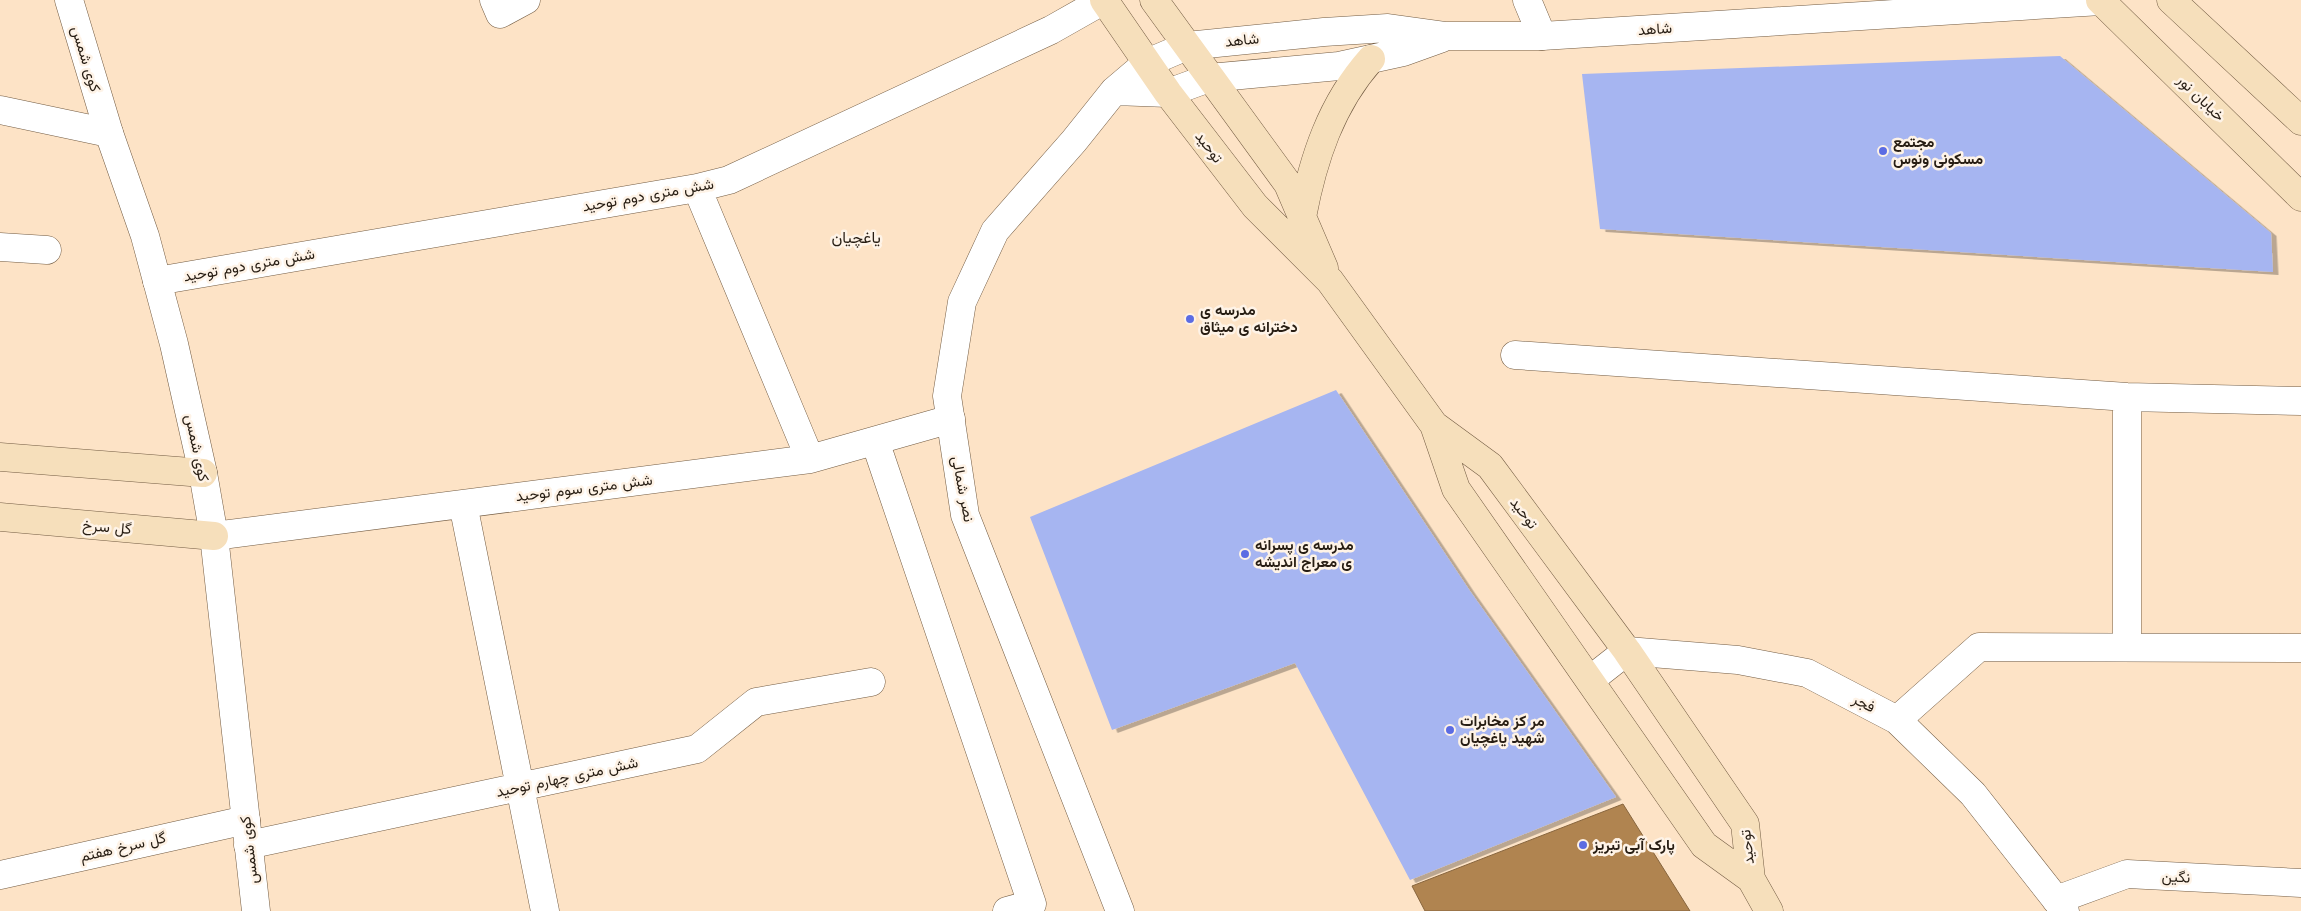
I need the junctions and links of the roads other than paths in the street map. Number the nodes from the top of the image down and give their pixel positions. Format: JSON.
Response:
{"nodes":[{"id":1,"x":494,"y":0,"type":"edge"},
{"id":2,"x":526,"y":0,"type":"edge"},
{"id":3,"x":1104,"y":0,"type":"edge"},
{"id":4,"x":1154,"y":0,"type":"edge"},
{"id":5,"x":1527,"y":0,"type":"edge"},
{"id":6,"x":1903,"y":0,"type":"edge"},
{"id":7,"x":2171,"y":0,"type":"edge"},
{"id":8,"x":2100,"y":1,"type":"edge"},
{"id":9,"x":75,"y":3,"type":"edge"},
{"id":10,"x":1864,"y":16,"type":"junction"},
{"id":11,"x":1446,"y":36,"type":"junction"},
{"id":12,"x":1542,"y":36,"type":"junction"},
{"id":13,"x":1187,"y":46,"type":"junction"},
{"id":14,"x":1371,"y":59,"type":"junction"},
{"id":15,"x":1147,"y":63,"type":"junction"},
{"id":16,"x":1209,"y":78,"type":"junction"},
{"id":17,"x":1114,"y":91,"type":"junction"},
{"id":18,"x":1168,"y":93,"type":"junction"},
{"id":19,"x":0,"y":110,"type":"edge"},
{"id":20,"x":2301,"y":121,"type":"edge"},
{"id":21,"x":109,"y":133,"type":"junction"},
{"id":22,"x":697,"y":188,"type":"junction"},
{"id":23,"x":2301,"y":197,"type":"edge"},
{"id":24,"x":1302,"y":218,"type":"junction"},
{"id":25,"x":0,"y":247,"type":"edge"},
{"id":26,"x":47,"y":250,"type":"dead end"},
{"id":27,"x":157,"y":281,"type":"junction"},
{"id":28,"x":1330,"y":281,"type":"junction"},
{"id":29,"x":1515,"y":355,"type":"dead end"},
{"id":30,"x":2126,"y":397,"type":"junction"},
{"id":31,"x":2301,"y":401,"type":"edge"},
{"id":32,"x":951,"y":419,"type":"junction"},
{"id":33,"x":1434,"y":425,"type":"junction"},
{"id":34,"x":875,"y":441,"type":"junction"},
{"id":35,"x":0,"y":457,"type":"edge"},
{"id":36,"x":810,"y":459,"type":"junction"},
{"id":37,"x":203,"y":473,"type":"junction"},
{"id":38,"x":463,"y":504,"type":"junction"},
{"id":39,"x":0,"y":517,"type":"edge"},
{"id":40,"x":214,"y":536,"type":"junction"},
{"id":41,"x":2126,"y":647,"type":"junction"},
{"id":42,"x":2301,"y":648,"type":"edge"},
{"id":43,"x":1627,"y":652,"type":"junction"},
{"id":44,"x":1590,"y":680,"type":"junction"},
{"id":45,"x":871,"y":682,"type":"dead end"},
{"id":46,"x":1897,"y":720,"type":"junction"},
{"id":47,"x":520,"y":787,"type":"junction"},
{"id":48,"x":247,"y":832,"type":"junction"},
{"id":49,"x":0,"y":875,"type":"edge"},
{"id":50,"x":1751,"y":879,"type":"junction"},
{"id":51,"x":2301,"y":883,"type":"edge"},
{"id":52,"x":2061,"y":905,"type":"edge"},
{"id":53,"x":256,"y":911,"type":"edge"},
{"id":54,"x":544,"y":911,"type":"edge"},
{"id":55,"x":1007,"y":911,"type":"edge"},
{"id":56,"x":1120,"y":911,"type":"edge"},
{"id":57,"x":1769,"y":911,"type":"edge"}],
"edges":[{"from":1,"to":2,"type":"street"},
{"from":3,"to":15,"type":"main road","name":"توحید"},
{"from":3,"to":22,"type":"street","name":"شش متری دوم توحید"},
{"from":4,"to":13,"type":"main road","name":"توحید"},
{"from":5,"to":12,"type":"street"},
{"from":6,"to":10,"type":"street"},
{"from":7,"to":20,"type":"main road"},
{"from":8,"to":10,"type":"street","name":"شاهد"},
{"from":8,"to":23,"type":"main road","name":"خیابان نور"},
{"from":9,"to":21,"type":"street","name":"کوی شمس"},
{"from":10,"to":12,"type":"street","name":"شاهد"},
{"from":11,"to":12,"type":"street","name":"شاهد"},
{"from":11,"to":13,"type":"street","name":"شاهد"},
{"from":11,"to":14,"type":"street","name":"شاهد"},
{"from":13,"to":15,"type":"street","name":"شاهد"},
{"from":13,"to":16,"type":"main road","name":"توحید"},
{"from":14,"to":16,"type":"street","name":"شاهد"},
{"from":14,"to":24,"type":"main road"},
{"from":15,"to":17,"type":"street","name":"نصر شمالی"},
{"from":15,"to":18,"type":"main road","name":"توحید"},
{"from":16,"to":18,"type":"street","name":"شاهد"},
{"from":16,"to":24,"type":"main road","name":"توحید"},
{"from":17,"to":18,"type":"street"},
{"from":17,"to":32,"type":"street","name":"نصر شمالی"},
{"from":18,"to":28,"type":"main road","name":"توحید"},
{"from":19,"to":21,"type":"street"},
{"from":21,"to":27,"type":"street","name":"کوی شمس"},
{"from":22,"to":27,"type":"street","name":"شش متری دوم توحید"},
{"from":22,"to":36,"type":"street"},
{"from":24,"to":28,"type":"main road","name":"توحید"},
{"from":25,"to":26,"type":"street"},
{"from":27,"to":37,"type":"street","name":"کوی شمس"},
{"from":28,"to":33,"type":"main road","name":"توحید"},
{"from":29,"to":30,"type":"street"},
{"from":30,"to":31,"type":"street"},
{"from":30,"to":41,"type":"street"},
{"from":32,"to":34,"type":"street","name":"شش متری سوم توحید"},
{"from":32,"to":56,"type":"street","name":"نصر شمالی"},
{"from":33,"to":43,"type":"main road","name":"توحید"},
{"from":33,"to":44,"type":"main road","name":"توحید"},
{"from":34,"to":36,"type":"street","name":"شش متری سوم توحید"},
{"from":34,"to":55,"type":"street"},
{"from":35,"to":37,"type":"main road"},
{"from":36,"to":38,"type":"street","name":"شش متری سوم توحید"},
{"from":37,"to":40,"type":"street","name":"کوی شمس"},
{"from":38,"to":40,"type":"street","name":"شش متری سوم توحید"},
{"from":38,"to":47,"type":"street"},
{"from":39,"to":40,"type":"main road","name":"گل سرخ"},
{"from":40,"to":48,"type":"street","name":"کوی شمس"},
{"from":41,"to":42,"type":"street"},
{"from":41,"to":46,"type":"street"},
{"from":43,"to":44,"type":"street"},
{"from":43,"to":46,"type":"street","name":"فجر"},
{"from":43,"to":50,"type":"main road","name":"توحید"},
{"from":44,"to":50,"type":"main road","name":"توحید"},
{"from":45,"to":47,"type":"street","name":"شش متری چهارم توحید"},
{"from":46,"to":52,"type":"street","name":"فجر"},
{"from":47,"to":48,"type":"street","name":"شش متری چهارم توحید"},
{"from":47,"to":54,"type":"street"},
{"from":48,"to":49,"type":"street","name":"گل سرخ هفتم"},
{"from":48,"to":53,"type":"street","name":"کوی شمس"},
{"from":50,"to":57,"type":"main road"},
{"from":51,"to":52,"type":"street","name":"نگین"}]}
